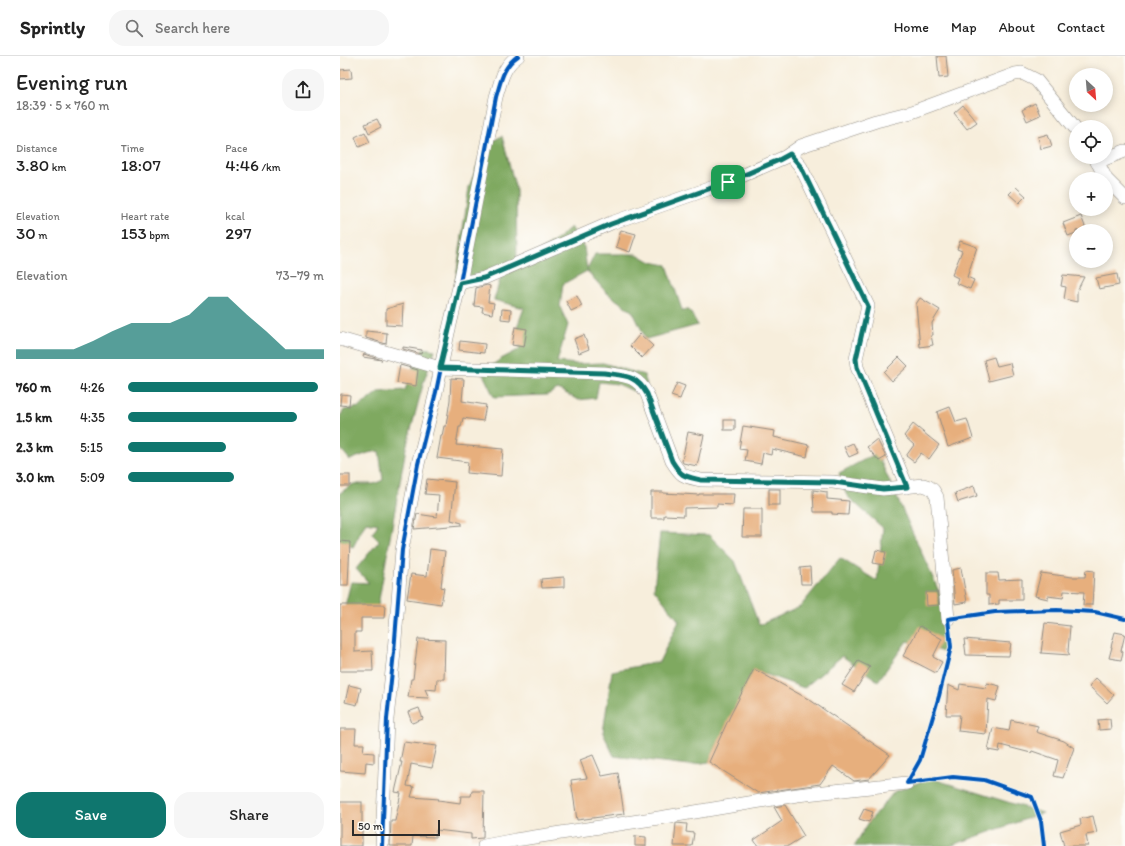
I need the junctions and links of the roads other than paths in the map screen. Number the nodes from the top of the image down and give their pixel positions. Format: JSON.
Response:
{"nodes":[{"id":1,"x":518,"y":56,"type":"edge"},
{"id":2,"x":1069,"y":120,"type":"edge"},
{"id":3,"x":1125,"y":151,"type":"edge"},
{"id":4,"x":790,"y":154,"type":"junction"},
{"id":5,"x":1113,"y":154,"type":"edge"},
{"id":6,"x":1098,"y":164,"type":"edge"},
{"id":7,"x":1125,"y":198,"type":"edge"},
{"id":8,"x":460,"y":283,"type":"junction"},
{"id":9,"x":340,"y":339,"type":"edge"},
{"id":10,"x":440,"y":368,"type":"junction"},
{"id":11,"x":907,"y":487,"type":"junction"},
{"id":12,"x":948,"y":619,"type":"dead end"},
{"id":13,"x":907,"y":783,"type":"dead end"},
{"id":14,"x":515,"y":843,"type":"edge"},
{"id":15,"x":382,"y":846,"type":"edge"},
{"id":16,"x":484,"y":846,"type":"edge"}],
"edges":[{"from":1,"to":8,"type":"street"},
{"from":2,"to":4,"type":"street"},
{"from":3,"to":5,"type":"street"},
{"from":4,"to":8,"type":"street"},
{"from":4,"to":11,"type":"street"},
{"from":6,"to":7,"type":"street"},
{"from":8,"to":10,"type":"street"},
{"from":9,"to":10,"type":"street"},
{"from":10,"to":11,"type":"street"},
{"from":10,"to":15,"type":"street"},
{"from":11,"to":12,"type":"street"},
{"from":13,"to":14,"type":"street"},
{"from":14,"to":16,"type":"street"}]}
